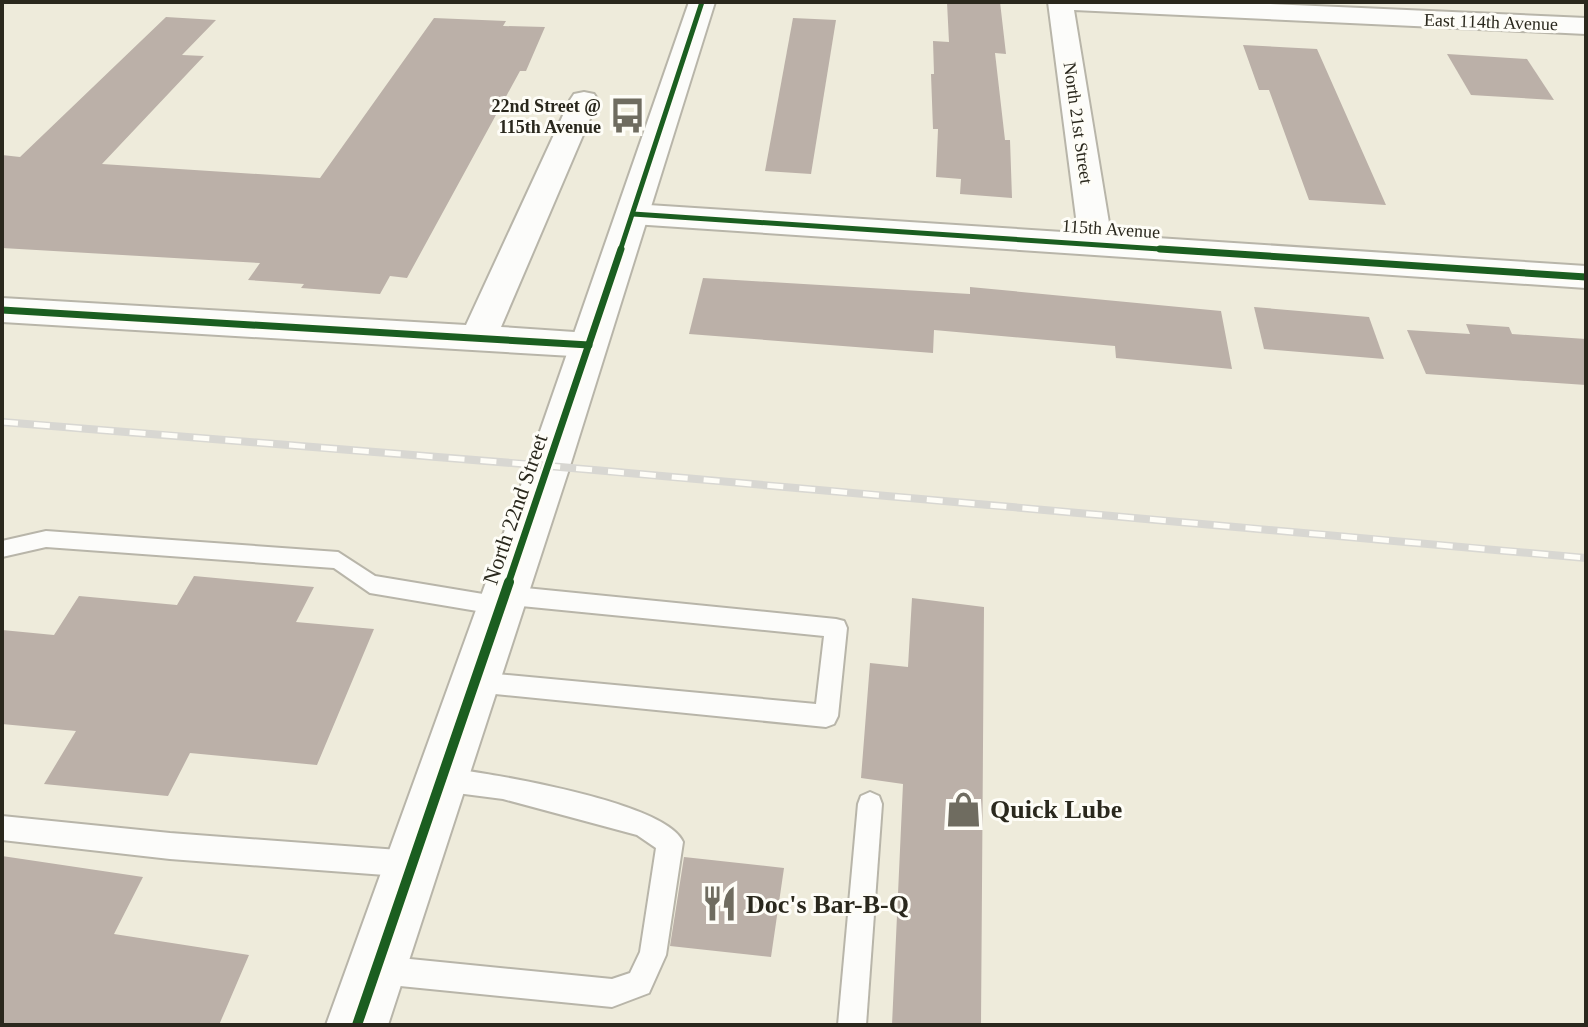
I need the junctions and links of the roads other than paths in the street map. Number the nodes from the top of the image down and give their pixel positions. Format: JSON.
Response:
{"nodes":[{"id":1,"x":702,"y":2,"type":"edge"},
{"id":2,"x":1060,"y":2,"type":"edge"},
{"id":3,"x":1473,"y":12,"type":"edge"},
{"id":4,"x":1586,"y":26,"type":"edge"},
{"id":5,"x":584,"y":100,"type":"dead end"},
{"id":6,"x":633,"y":214,"type":"junction"},
{"id":7,"x":1096,"y":244,"type":"junction"},
{"id":8,"x":1586,"y":277,"type":"edge"},
{"id":9,"x":2,"y":310,"type":"edge"},
{"id":10,"x":478,"y":338,"type":"junction"},
{"id":11,"x":589,"y":345,"type":"junction"},
{"id":12,"x":2,"y":549,"type":"edge"},
{"id":13,"x":503,"y":600,"type":"junction"},
{"id":14,"x":475,"y":682,"type":"junction"},
{"id":15,"x":441,"y":779,"type":"junction"},
{"id":16,"x":870,"y":804,"type":"dead end"},
{"id":17,"x":2,"y":828,"type":"edge"},
{"id":18,"x":412,"y":864,"type":"junction"},
{"id":19,"x":376,"y":969,"type":"junction"},
{"id":20,"x":357,"y":1025,"type":"edge"},
{"id":21,"x":852,"y":1025,"type":"edge"}],
"edges":[{"from":1,"to":6,"type":"street","name":"North 22nd Street"},
{"from":2,"to":3,"type":"street","name":"East 114th Avenue"},
{"from":2,"to":7,"type":"street","name":"North 21st Street"},
{"from":3,"to":4,"type":"street","name":"East 114th Avenue"},
{"from":5,"to":10,"type":"street"},
{"from":6,"to":7,"type":"street","name":"115th Avenue"},
{"from":6,"to":11,"type":"street","name":"North 22nd Street"},
{"from":7,"to":8,"type":"street","name":"115th Avenue"},
{"from":9,"to":10,"type":"street"},
{"from":10,"to":11,"type":"street"},
{"from":11,"to":13,"type":"street","name":"North 22nd Street"},
{"from":12,"to":13,"type":"lane"},
{"from":13,"to":14,"type":"street","name":"North 22nd Street"},
{"from":13,"to":14,"type":"lane"},
{"from":14,"to":15,"type":"street","name":"North 22nd Street"},
{"from":15,"to":18,"type":"street","name":"North 22nd Street"},
{"from":15,"to":19,"type":"lane"},
{"from":16,"to":21,"type":"lane"},
{"from":17,"to":18,"type":"lane"},
{"from":18,"to":19,"type":"street","name":"North 22nd Street"},
{"from":19,"to":20,"type":"street","name":"North 22nd Street"}]}
